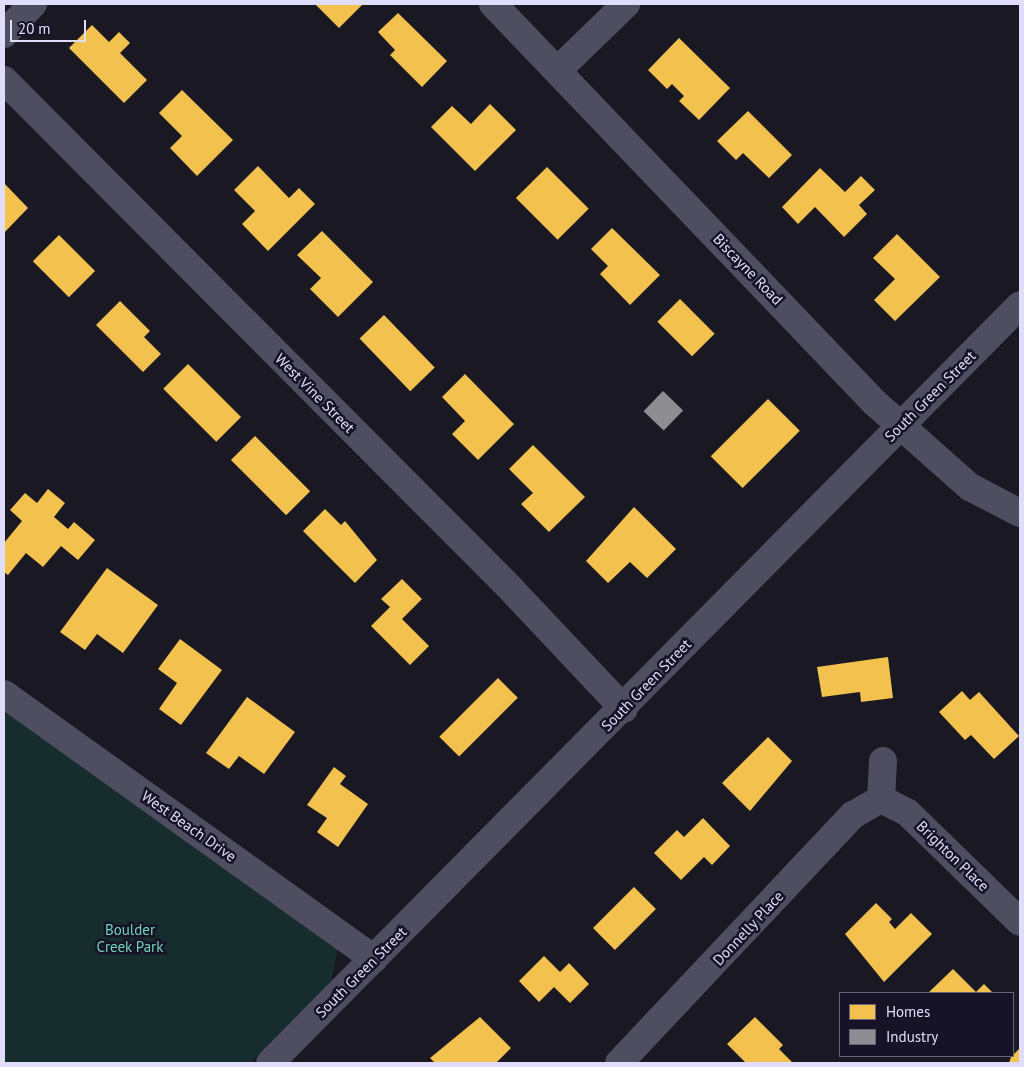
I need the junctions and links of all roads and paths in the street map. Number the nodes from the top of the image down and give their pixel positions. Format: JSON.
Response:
{"nodes":[{"id":1,"x":33,"y":4,"type":"edge"},
{"id":2,"x":493,"y":4,"type":"edge"},
{"id":3,"x":626,"y":4,"type":"edge"},
{"id":4,"x":4,"y":34,"type":"edge"},
{"id":5,"x":558,"y":70,"type":"junction"},
{"id":6,"x":4,"y":80,"type":"edge"},
{"id":7,"x":1020,"y":305,"type":"edge"},
{"id":8,"x":900,"y":426,"type":"junction"},
{"id":9,"x":1020,"y":513,"type":"edge"},
{"id":10,"x":4,"y":694,"type":"edge"},
{"id":11,"x":624,"y":709,"type":"junction"},
{"id":12,"x":883,"y":761,"type":"dead end"},
{"id":13,"x":881,"y":799,"type":"junction"},
{"id":14,"x":1020,"y":922,"type":"edge"},
{"id":15,"x":374,"y":959,"type":"junction"},
{"id":16,"x":632,"y":1059,"type":"edge"},
{"id":17,"x":270,"y":1063,"type":"edge"}],
"edges":[{"from":1,"to":4,"type":"street"},
{"from":2,"to":5,"type":"street","name":"Biscayne Road"},
{"from":3,"to":5,"type":"street"},
{"from":5,"to":8,"type":"street","name":"Biscayne Road"},
{"from":6,"to":11,"type":"street","name":"West Vine Street"},
{"from":7,"to":8,"type":"street","name":"South Green Street"},
{"from":8,"to":9,"type":"street","name":"Biscayne Road"},
{"from":8,"to":11,"type":"street","name":"South Green Street"},
{"from":10,"to":15,"type":"street","name":"West Beach Drive"},
{"from":11,"to":15,"type":"street","name":"South Green Street"},
{"from":12,"to":13,"type":"street"},
{"from":13,"to":14,"type":"street","name":"Brighton Place"},
{"from":13,"to":16,"type":"street","name":"Donnelly Place"},
{"from":15,"to":17,"type":"street","name":"South Green Street"}]}
